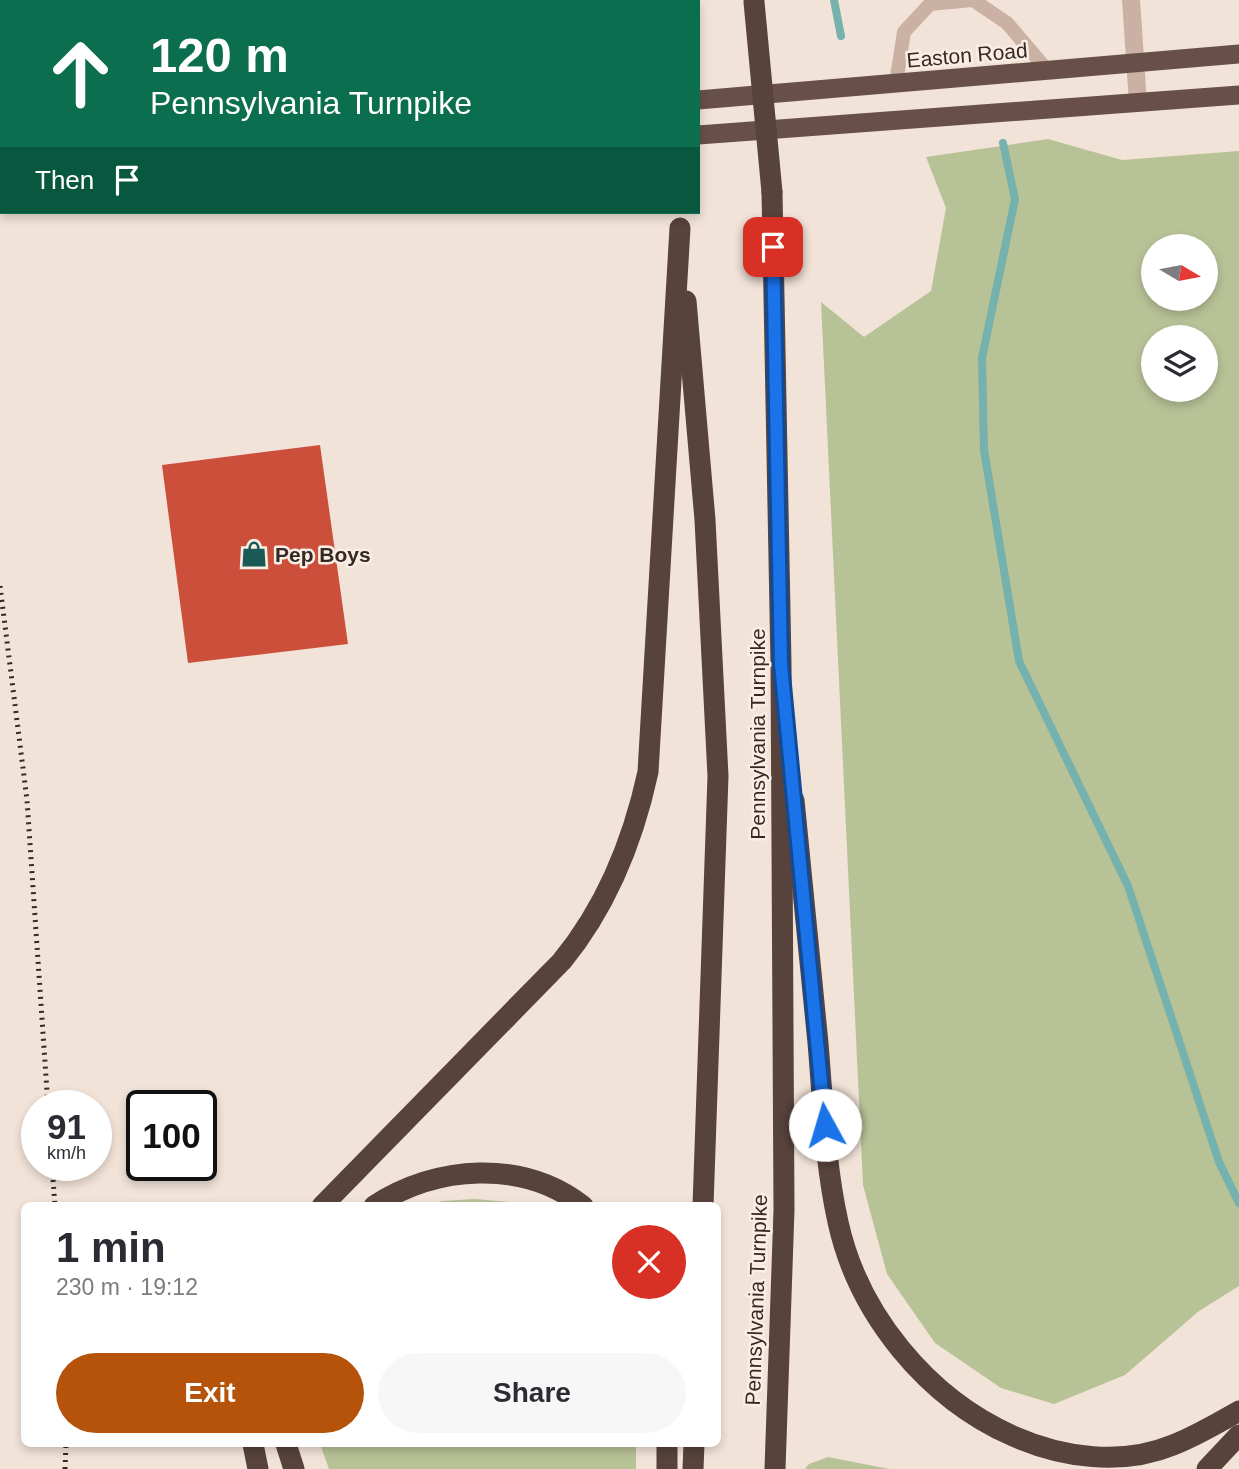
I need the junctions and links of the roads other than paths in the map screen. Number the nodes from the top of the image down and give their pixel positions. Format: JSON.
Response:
{"nodes":[{"id":1,"x":972,"y":0,"type":"edge"},
{"id":2,"x":1131,"y":0,"type":"edge"},
{"id":3,"x":754,"y":1,"type":"edge"},
{"id":4,"x":1239,"y":54,"type":"edge"},
{"id":5,"x":1135,"y":63,"type":"junction"},
{"id":6,"x":1048,"y":71,"type":"junction"},
{"id":7,"x":896,"y":83,"type":"junction"},
{"id":8,"x":1239,"y":95,"type":"edge"},
{"id":9,"x":700,"y":100,"type":"edge"},
{"id":10,"x":1138,"y":103,"type":"junction"},
{"id":11,"x":700,"y":135,"type":"edge"},
{"id":12,"x":680,"y":220,"type":"edge"},
{"id":13,"x":781,"y":664,"type":"junction"},
{"id":14,"x":326,"y":1202,"type":"edge"},
{"id":15,"x":382,"y":1202,"type":"edge"},
{"id":16,"x":578,"y":1202,"type":"edge"},
{"id":17,"x":703,"y":1202,"type":"edge"},
{"id":18,"x":1239,"y":1411,"type":"edge"},
{"id":19,"x":1239,"y":1435,"type":"edge"},
{"id":20,"x":254,"y":1447,"type":"edge"},
{"id":21,"x":287,"y":1447,"type":"edge"},
{"id":22,"x":667,"y":1447,"type":"edge"},
{"id":23,"x":694,"y":1447,"type":"edge"},
{"id":24,"x":258,"y":1469,"type":"edge"},
{"id":25,"x":294,"y":1469,"type":"edge"},
{"id":26,"x":667,"y":1469,"type":"edge"},
{"id":27,"x":693,"y":1469,"type":"edge"},
{"id":28,"x":775,"y":1469,"type":"edge"},
{"id":29,"x":1207,"y":1469,"type":"edge"}],
"edges":[{"from":1,"to":6,"type":"lane"},
{"from":1,"to":7,"type":"lane"},
{"from":2,"to":5,"type":"street"},
{"from":3,"to":13,"type":"highway","name":"Pennsylvania Turnpike","bridge":true},
{"from":4,"to":5,"type":"highway","name":"Easton Road"},
{"from":5,"to":6,"type":"highway","name":"Easton Road"},
{"from":5,"to":10,"type":"street"},
{"from":6,"to":7,"type":"highway","name":"Easton Road"},
{"from":7,"to":9,"type":"highway","name":"Easton Road"},
{"from":8,"to":10,"type":"highway"},
{"from":10,"to":11,"type":"highway"},
{"from":12,"to":14,"type":"highway"},
{"from":12,"to":17,"type":"highway","name":"Pennsylvania Turnpike"},
{"from":13,"to":18,"type":"highway"},
{"from":13,"to":28,"type":"highway","name":"Pennsylvania Turnpike"},
{"from":15,"to":16,"type":"highway"},
{"from":19,"to":29,"type":"highway"},
{"from":20,"to":24,"type":"highway"},
{"from":21,"to":25,"type":"highway"},
{"from":22,"to":26,"type":"highway"},
{"from":23,"to":27,"type":"highway"}]}
